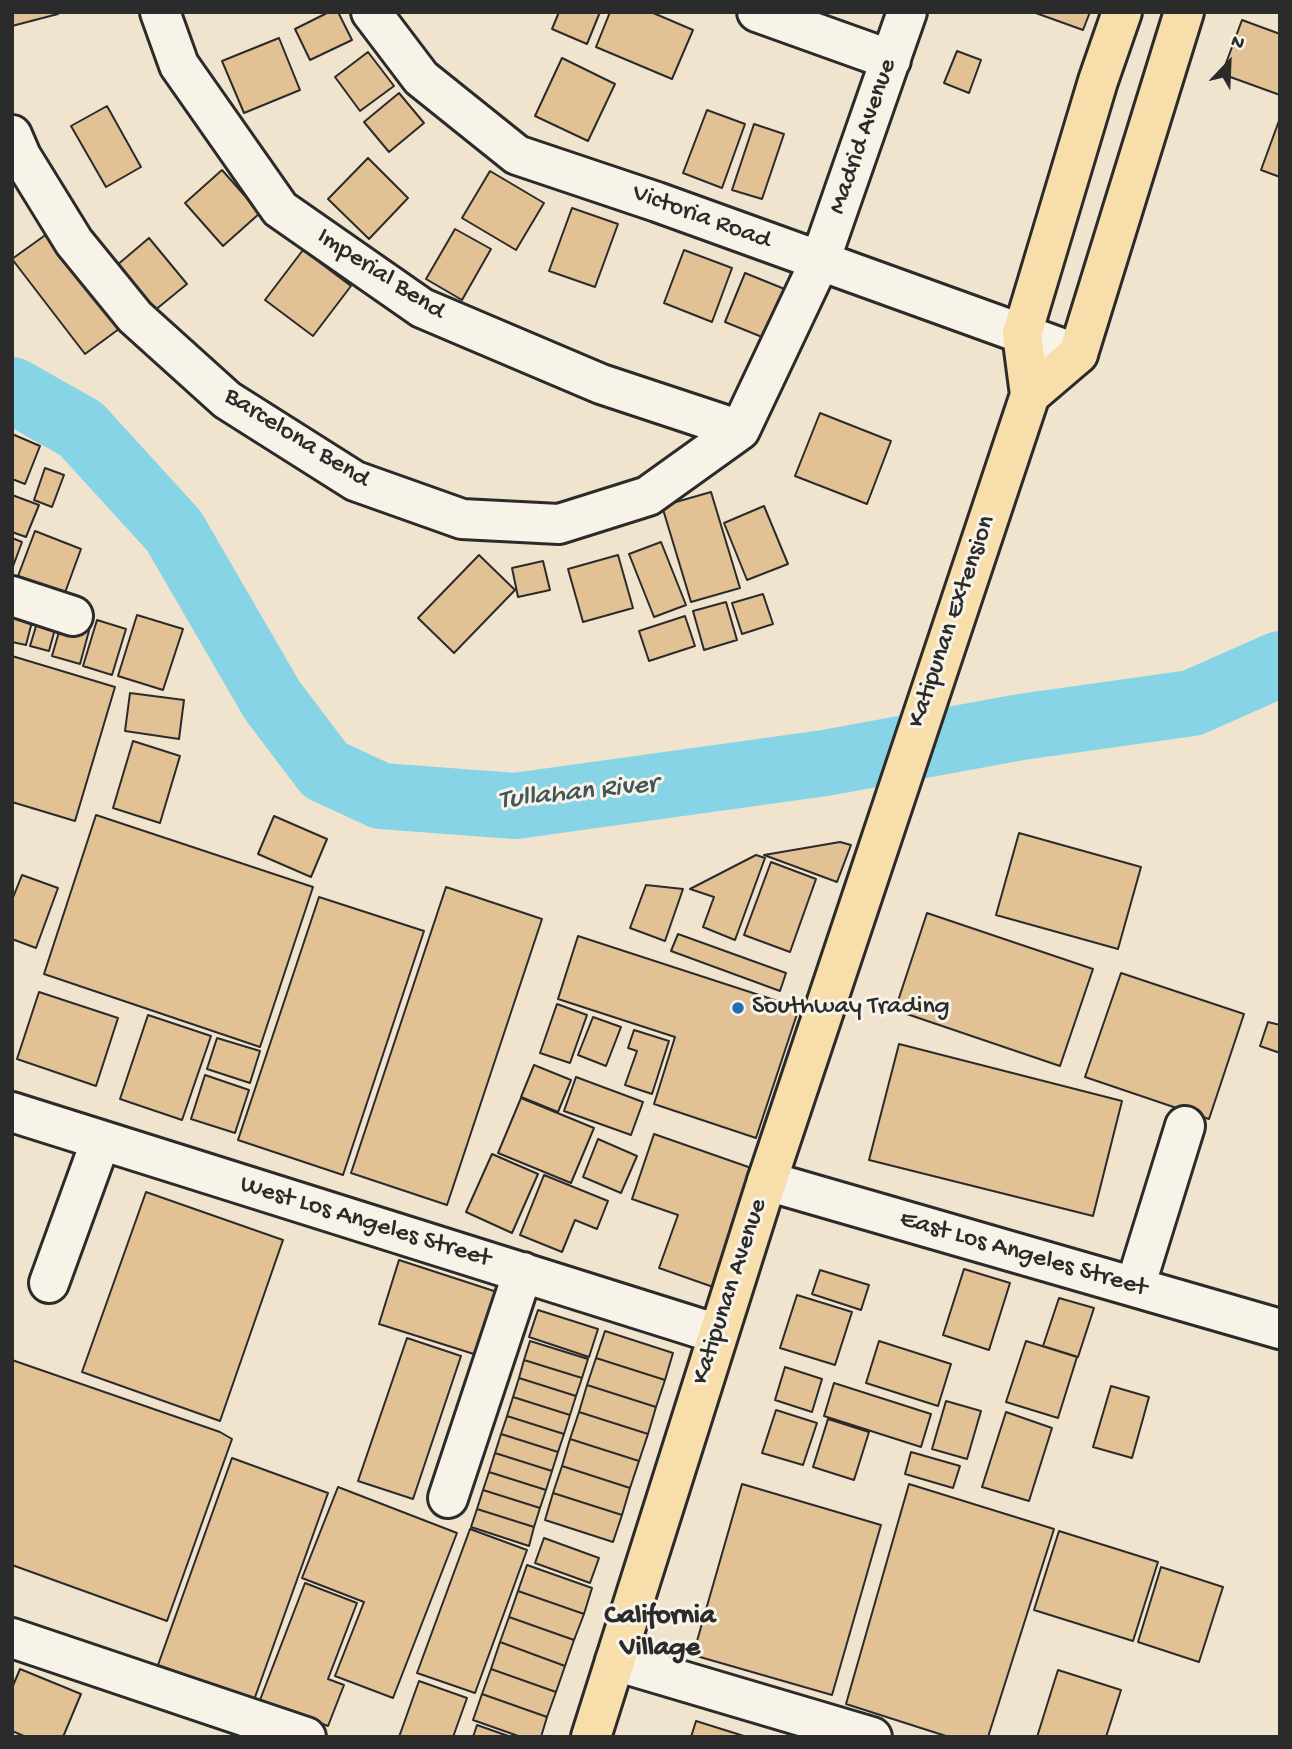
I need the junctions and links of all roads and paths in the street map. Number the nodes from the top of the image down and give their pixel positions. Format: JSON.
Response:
{"nodes":[{"id":1,"x":160,"y":12,"type":"edge"},
{"id":2,"x":371,"y":12,"type":"edge"},
{"id":3,"x":757,"y":12,"type":"edge"},
{"id":4,"x":907,"y":12,"type":"edge"},
{"id":5,"x":1122,"y":12,"type":"edge"},
{"id":6,"x":1184,"y":12,"type":"edge"},
{"id":7,"x":891,"y":60,"type":"junction"},
{"id":8,"x":12,"y":135,"type":"edge"},
{"id":9,"x":820,"y":261,"type":"junction"},
{"id":10,"x":1022,"y":334,"type":"junction"},
{"id":11,"x":1077,"y":354,"type":"junction"},
{"id":12,"x":1030,"y":395,"type":"junction"},
{"id":13,"x":740,"y":430,"type":"junction"},
{"id":14,"x":12,"y":596,"type":"edge"},
{"id":15,"x":73,"y":616,"type":"dead end"},
{"id":16,"x":882,"y":834,"type":"joint"},
{"id":17,"x":12,"y":1112,"type":"edge"},
{"id":18,"x":1185,"y":1126,"type":"dead end"},
{"id":19,"x":101,"y":1140,"type":"junction"},
{"id":20,"x":767,"y":1181,"type":"junction"},
{"id":21,"x":523,"y":1272,"type":"junction"},
{"id":22,"x":49,"y":1283,"type":"dead end"},
{"id":23,"x":1135,"y":1287,"type":"junction"},
{"id":24,"x":1280,"y":1329,"type":"edge"},
{"id":25,"x":718,"y":1334,"type":"junction"},
{"id":26,"x":448,"y":1498,"type":"dead end"},
{"id":27,"x":12,"y":1638,"type":"edge"},
{"id":28,"x":615,"y":1661,"type":"junction"},
{"id":29,"x":287,"y":1734,"type":"edge"},
{"id":30,"x":591,"y":1737,"type":"edge"},
{"id":31,"x":872,"y":1737,"type":"edge"}],
"edges":[{"from":1,"to":13,"type":"street","name":"Imperial Bend"},
{"from":2,"to":9,"type":"street","name":"Victoria Road"},
{"from":3,"to":7,"type":"street"},
{"from":4,"to":7,"type":"street","name":"Madrid Avenue"},
{"from":5,"to":10,"type":"main road","name":"Katipunan Extension"},
{"from":6,"to":11,"type":"main road"},
{"from":7,"to":9,"type":"street","name":"Madrid Avenue"},
{"from":8,"to":13,"type":"street","name":"Barcelona Bend"},
{"from":9,"to":10,"type":"street","name":"Victoria Road"},
{"from":9,"to":13,"type":"street","name":"Barcelona Bend"},
{"from":10,"to":11,"type":"street","name":"Victoria Road"},
{"from":10,"to":12,"type":"main road","name":"Katipunan Extension"},
{"from":11,"to":12,"type":"main road"},
{"from":12,"to":16,"type":"main road","name":"Katipunan Extension"},
{"from":14,"to":15,"type":"street"},
{"from":16,"to":20,"type":"main road","name":"Katipunan Avenue"},
{"from":17,"to":19,"type":"street","name":"West Los Angeles Street"},
{"from":18,"to":23,"type":"street"},
{"from":19,"to":21,"type":"street","name":"West Los Angeles Street"},
{"from":19,"to":22,"type":"street"},
{"from":20,"to":23,"type":"street","name":"East Los Angeles Street"},
{"from":20,"to":25,"type":"main road","name":"Katipunan Avenue"},
{"from":21,"to":25,"type":"street","name":"West Los Angeles Street"},
{"from":21,"to":26,"type":"street"},
{"from":23,"to":24,"type":"street","name":"East Los Angeles Street"},
{"from":25,"to":28,"type":"main road","name":"Katipunan Avenue"},
{"from":27,"to":29,"type":"street"},
{"from":28,"to":30,"type":"main road","name":"Katipunan Avenue"},
{"from":28,"to":31,"type":"street"}]}
